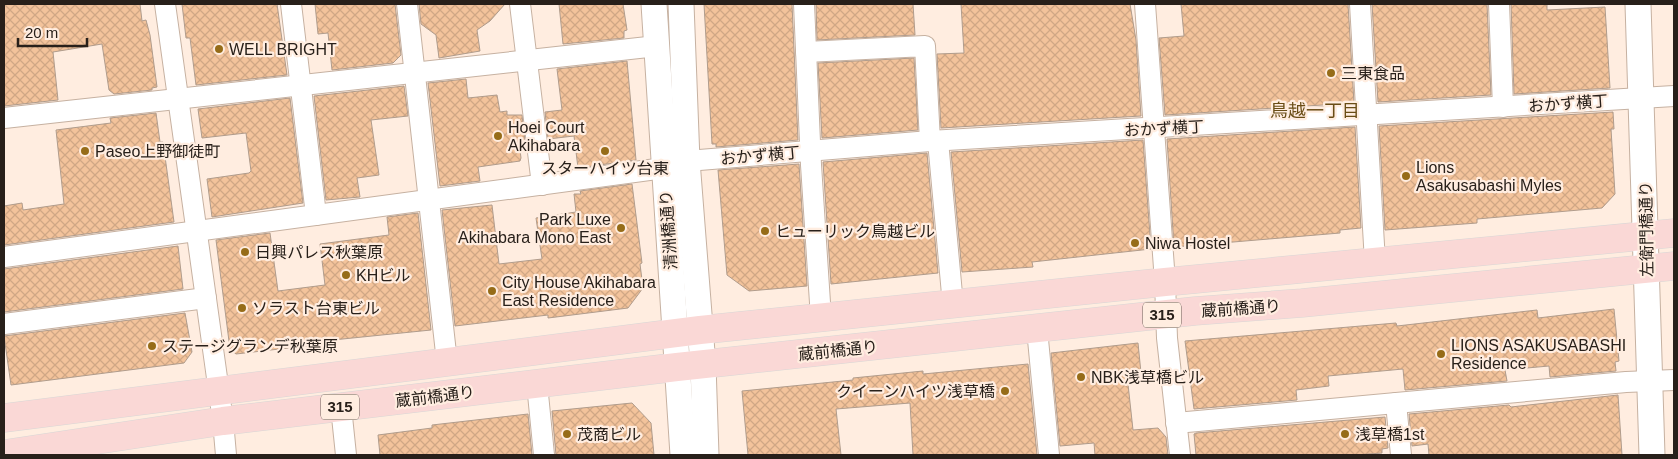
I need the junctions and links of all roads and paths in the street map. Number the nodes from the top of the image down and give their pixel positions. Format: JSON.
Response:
{"nodes":[{"id":1,"x":164,"y":4,"type":"edge"},
{"id":2,"x":291,"y":4,"type":"edge"},
{"id":3,"x":406,"y":4,"type":"edge"},
{"id":4,"x":520,"y":4,"type":"edge"},
{"id":5,"x":654,"y":4,"type":"edge"},
{"id":6,"x":681,"y":4,"type":"edge"},
{"id":7,"x":804,"y":4,"type":"edge"},
{"id":8,"x":1145,"y":4,"type":"edge"},
{"id":9,"x":1360,"y":4,"type":"edge"},
{"id":10,"x":1499,"y":4,"type":"edge"},
{"id":11,"x":1638,"y":4,"type":"edge"},
{"id":12,"x":657,"y":46,"type":"junction"},
{"id":13,"x":806,"y":52,"type":"junction"},
{"id":14,"x":527,"y":60,"type":"junction"},
{"id":15,"x":414,"y":72,"type":"junction"},
{"id":16,"x":300,"y":84,"type":"junction"},
{"id":17,"x":1674,"y":96,"type":"edge"},
{"id":18,"x":177,"y":98,"type":"junction"},
{"id":19,"x":1641,"y":98,"type":"junction"},
{"id":20,"x":1503,"y":107,"type":"junction"},
{"id":21,"x":1366,"y":116,"type":"junction"},
{"id":22,"x":4,"y":118,"type":"edge"},
{"id":23,"x":1154,"y":129,"type":"junction"},
{"id":24,"x":934,"y":141,"type":"junction"},
{"id":25,"x":810,"y":151,"type":"junction"},
{"id":26,"x":676,"y":165,"type":"junction"},
{"id":27,"x":542,"y":185,"type":"junction"},
{"id":28,"x":429,"y":200,"type":"junction"},
{"id":29,"x":316,"y":215,"type":"junction"},
{"id":30,"x":196,"y":231,"type":"junction"},
{"id":31,"x":1674,"y":234,"type":"edge"},
{"id":32,"x":1646,"y":236,"type":"junction"},
{"id":33,"x":4,"y":257,"type":"edge"},
{"id":34,"x":1375,"y":262,"type":"junction"},
{"id":35,"x":1674,"y":266,"type":"edge"},
{"id":36,"x":1647,"y":268,"type":"junction"},
{"id":37,"x":1165,"y":282,"type":"junction"},
{"id":38,"x":206,"y":298,"type":"junction"},
{"id":39,"x":953,"y":305,"type":"junction"},
{"id":40,"x":1166,"y":315,"type":"junction"},
{"id":41,"x":821,"y":318,"type":"junction"},
{"id":42,"x":4,"y":324,"type":"edge"},
{"id":43,"x":1037,"y":329,"type":"junction"},
{"id":44,"x":688,"y":332,"type":"junction"},
{"id":45,"x":447,"y":362,"type":"junction"},
{"id":46,"x":690,"y":366,"type":"junction"},
{"id":47,"x":1662,"y":380,"type":"edge"},
{"id":48,"x":538,"y":384,"type":"junction"},
{"id":49,"x":219,"y":390,"type":"junction"},
{"id":50,"x":1396,"y":403,"type":"junction"},
{"id":51,"x":341,"y":407,"type":"junction"},
{"id":52,"x":4,"y":418,"type":"edge"},
{"id":53,"x":223,"y":421,"type":"junction"},
{"id":54,"x":1176,"y":423,"type":"junction"},
{"id":55,"x":85,"y":449,"type":"edge"},
{"id":56,"x":4,"y":454,"type":"edge"},
{"id":57,"x":226,"y":455,"type":"edge"},
{"id":58,"x":346,"y":455,"type":"edge"},
{"id":59,"x":544,"y":455,"type":"edge"},
{"id":60,"x":682,"y":455,"type":"edge"},
{"id":61,"x":706,"y":455,"type":"edge"},
{"id":62,"x":1049,"y":455,"type":"edge"},
{"id":63,"x":1180,"y":455,"type":"edge"},
{"id":64,"x":1401,"y":455,"type":"edge"},
{"id":65,"x":1652,"y":455,"type":"edge"}],
"edges":[{"from":1,"to":18,"type":"street"},
{"from":2,"to":16,"type":"street"},
{"from":3,"to":15,"type":"street"},
{"from":4,"to":14,"type":"street"},
{"from":5,"to":12,"type":"street","name":"清洲橋通り"},
{"from":6,"to":26,"type":"street","name":"清洲橋通り"},
{"from":7,"to":13,"type":"street"},
{"from":8,"to":23,"type":"street"},
{"from":9,"to":21,"type":"street"},
{"from":10,"to":20,"type":"street"},
{"from":11,"to":19,"type":"street","name":"左衛門橋通り"},
{"from":12,"to":14,"type":"street"},
{"from":12,"to":26,"type":"street","name":"清洲橋通り"},
{"from":13,"to":24,"type":"street"},
{"from":13,"to":25,"type":"street"},
{"from":14,"to":15,"type":"street"},
{"from":14,"to":27,"type":"street"},
{"from":15,"to":16,"type":"street"},
{"from":15,"to":28,"type":"street"},
{"from":16,"to":18,"type":"street"},
{"from":16,"to":29,"type":"street"},
{"from":17,"to":19,"type":"street","name":"おかず横丁"},
{"from":18,"to":22,"type":"street"},
{"from":18,"to":30,"type":"street"},
{"from":19,"to":20,"type":"street","name":"おかず横丁"},
{"from":19,"to":32,"type":"street","name":"左衛門橋通り"},
{"from":20,"to":21,"type":"street","name":"おかず横丁"},
{"from":21,"to":23,"type":"street","name":"おかず横丁"},
{"from":21,"to":34,"type":"street"},
{"from":23,"to":24,"type":"street","name":"おかず横丁"},
{"from":23,"to":37,"type":"street"},
{"from":24,"to":25,"type":"street","name":"おかず横丁"},
{"from":24,"to":39,"type":"street"},
{"from":25,"to":26,"type":"street","name":"おかず横丁"},
{"from":25,"to":41,"type":"street"},
{"from":26,"to":27,"type":"street","name":"おかず横丁"},
{"from":26,"to":44,"type":"street","name":"清洲橋通り"},
{"from":27,"to":28,"type":"street","name":"おかず横丁"},
{"from":28,"to":29,"type":"street","name":"おかず横丁"},
{"from":28,"to":45,"type":"street"},
{"from":29,"to":30,"type":"street","name":"おかず横丁"},
{"from":30,"to":33,"type":"street","name":"おかず横丁"},
{"from":30,"to":38,"type":"street"},
{"from":31,"to":32,"type":"main road","name":"蔵前橋通り","number":"315"},
{"from":32,"to":34,"type":"main road","name":"蔵前橋通り","number":"315"},
{"from":32,"to":36,"type":"street","name":"左衛門橋通り"},
{"from":34,"to":37,"type":"main road","name":"蔵前橋通り","number":"315"},
{"from":35,"to":36,"type":"main road","name":"蔵前橋通り","number":"315"},
{"from":36,"to":40,"type":"main road","name":"蔵前橋通り","number":"315"},
{"from":36,"to":47,"type":"street","name":"左衛門橋通り"},
{"from":37,"to":39,"type":"main road","name":"蔵前橋通り","number":"315"},
{"from":37,"to":40,"type":"street"},
{"from":38,"to":42,"type":"street"},
{"from":38,"to":49,"type":"street"},
{"from":39,"to":41,"type":"main road","name":"蔵前橋通り","number":"315"},
{"from":40,"to":43,"type":"main road","name":"蔵前橋通り","number":"315"},
{"from":40,"to":54,"type":"street"},
{"from":41,"to":44,"type":"main road","name":"蔵前橋通り","number":"315"},
{"from":43,"to":46,"type":"main road","name":"蔵前橋通り","number":"315"},
{"from":43,"to":62,"type":"street"},
{"from":44,"to":45,"type":"main road","name":"蔵前橋通り","number":"315"},
{"from":44,"to":46,"type":"street","name":"清洲橋通り"},
{"from":45,"to":49,"type":"main road","name":"蔵前橋通り","number":"315"},
{"from":46,"to":48,"type":"main road","name":"蔵前橋通り","number":"315"},
{"from":46,"to":60,"type":"street","name":"清洲橋通り"},
{"from":46,"to":61,"type":"street","name":"清洲橋通り"},
{"from":47,"to":50,"type":"street"},
{"from":47,"to":65,"type":"street","name":"左衛門橋通り"},
{"from":48,"to":51,"type":"main road","name":"蔵前橋通り","number":"315"},
{"from":48,"to":59,"type":"street"},
{"from":49,"to":52,"type":"main road","name":"蔵前橋通り","number":"315"},
{"from":49,"to":53,"type":"street"},
{"from":50,"to":54,"type":"street"},
{"from":50,"to":64,"type":"street"},
{"from":51,"to":53,"type":"main road","name":"蔵前橋通り","number":"315"},
{"from":51,"to":58,"type":"street"},
{"from":53,"to":55,"type":"main road","name":"蔵前橋通り","number":"315"},
{"from":53,"to":57,"type":"street"},
{"from":54,"to":63,"type":"street"},
{"from":55,"to":56,"type":"main road","name":"蔵前橋通り","number":"315"}]}
